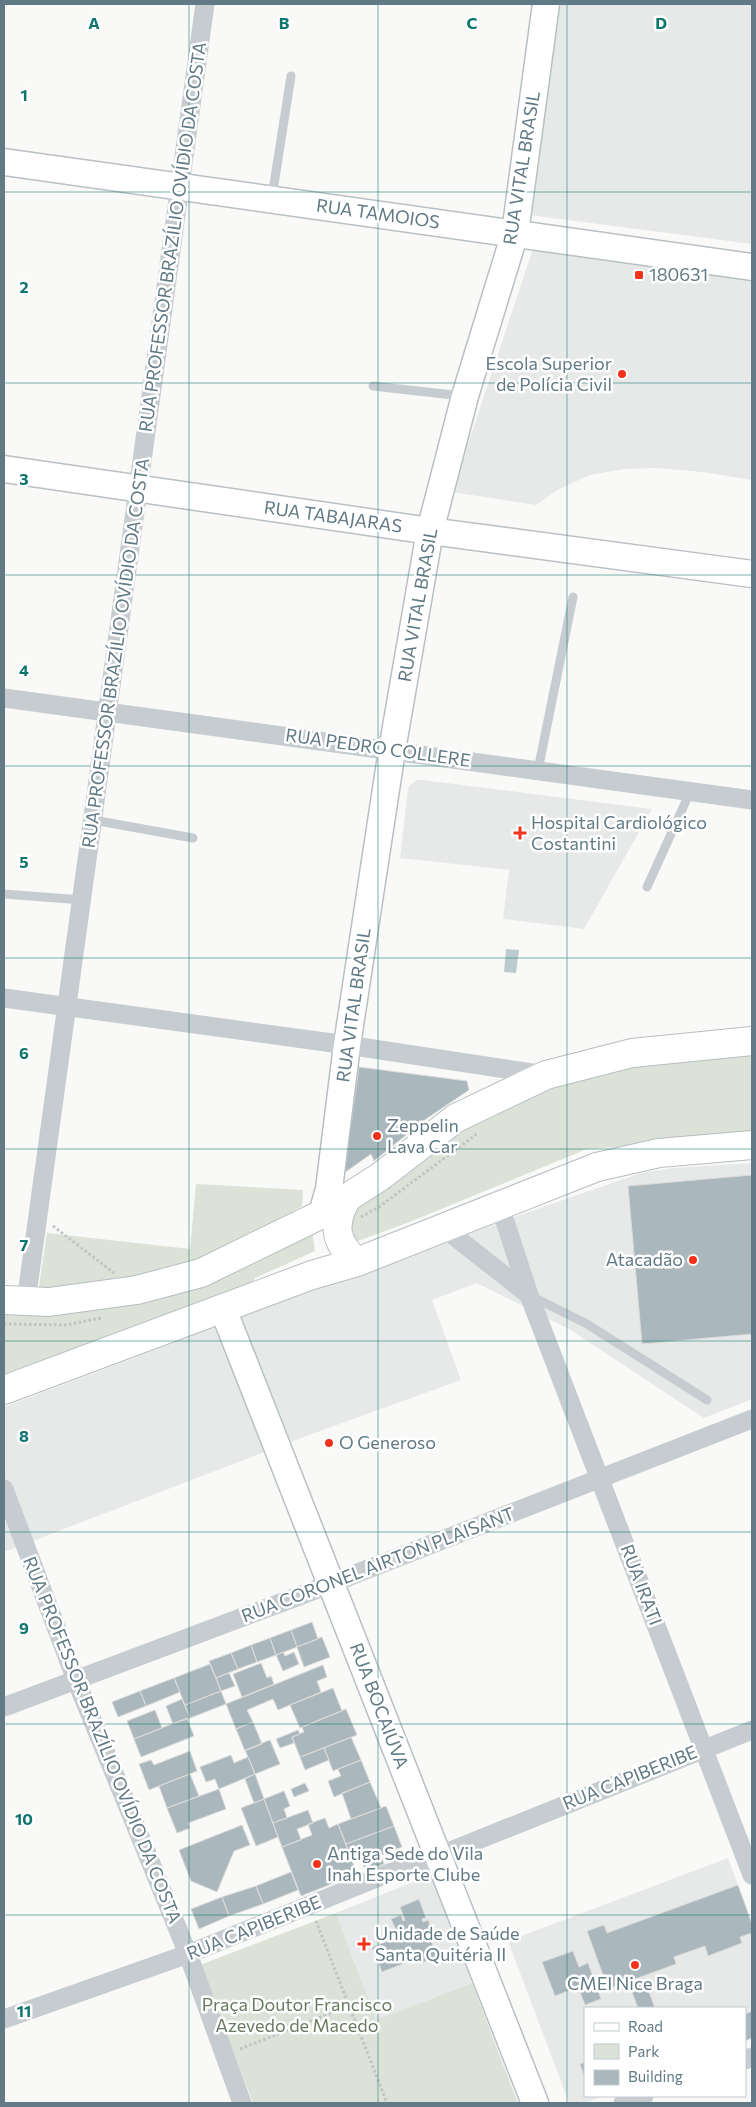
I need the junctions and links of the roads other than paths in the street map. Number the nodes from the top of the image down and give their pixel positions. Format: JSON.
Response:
{"nodes":[{"id":1,"x":205,"y":4,"type":"edge"},
{"id":2,"x":546,"y":4,"type":"edge"},
{"id":3,"x":291,"y":76,"type":"dead end"},
{"id":4,"x":4,"y":162,"type":"edge"},
{"id":5,"x":181,"y":187,"type":"junction"},
{"id":6,"x":272,"y":200,"type":"junction"},
{"id":7,"x":515,"y":233,"type":"junction"},
{"id":8,"x":752,"y":267,"type":"edge"},
{"id":9,"x":373,"y":386,"type":"dead end"},
{"id":10,"x":465,"y":396,"type":"junction"},
{"id":11,"x":4,"y":469,"type":"edge"},
{"id":12,"x":139,"y":488,"type":"junction"},
{"id":13,"x":430,"y":531,"type":"junction"},
{"id":14,"x":752,"y":574,"type":"edge"},
{"id":15,"x":573,"y":597,"type":"dead end"},
{"id":16,"x":4,"y":698,"type":"edge"},
{"id":17,"x":107,"y":711,"type":"junction"},
{"id":18,"x":392,"y":750,"type":"junction"},
{"id":19,"x":538,"y":770,"type":"junction"},
{"id":20,"x":690,"y":792,"type":"junction"},
{"id":21,"x":752,"y":800,"type":"edge"},
{"id":22,"x":93,"y":820,"type":"junction"},
{"id":23,"x":193,"y":838,"type":"dead end"},
{"id":24,"x":647,"y":887,"type":"dead end"},
{"id":25,"x":4,"y":894,"type":"edge"},
{"id":26,"x":82,"y":900,"type":"junction"},
{"id":27,"x":4,"y":998,"type":"edge"},
{"id":28,"x":68,"y":1007,"type":"junction"},
{"id":29,"x":752,"y":1041,"type":"edge"},
{"id":30,"x":347,"y":1044,"type":"junction"},
{"id":31,"x":546,"y":1075,"type":"junction"},
{"id":32,"x":752,"y":1146,"type":"edge"},
{"id":33,"x":500,"y":1206,"type":"junction"},
{"id":34,"x":351,"y":1210,"type":"junction"},
{"id":35,"x":322,"y":1214,"type":"junction"},
{"id":36,"x":444,"y":1228,"type":"junction"},
{"id":37,"x":357,"y":1262,"type":"junction"},
{"id":38,"x":312,"y":1275,"type":"junction"},
{"id":39,"x":529,"y":1295,"type":"junction"},
{"id":40,"x":15,"y":1301,"type":"edge"},
{"id":41,"x":223,"y":1309,"type":"junction"},
{"id":42,"x":4,"y":1390,"type":"edge"},
{"id":43,"x":707,"y":1400,"type":"dead end"},
{"id":44,"x":749,"y":1424,"type":"edge"},
{"id":45,"x":600,"y":1478,"type":"junction"},
{"id":46,"x":4,"y":1489,"type":"edge"},
{"id":47,"x":331,"y":1584,"type":"junction"},
{"id":48,"x":76,"y":1680,"type":"junction"},
{"id":49,"x":4,"y":1707,"type":"edge"},
{"id":50,"x":752,"y":1730,"type":"edge"},
{"id":51,"x":703,"y":1748,"type":"junction"},
{"id":52,"x":438,"y":1856,"type":"junction"},
{"id":53,"x":752,"y":1875,"type":"edge"},
{"id":54,"x":188,"y":1954,"type":"junction"},
{"id":55,"x":4,"y":2018,"type":"edge"},
{"id":56,"x":641,"y":2097,"type":"edge"},
{"id":57,"x":242,"y":2103,"type":"edge"},
{"id":58,"x":534,"y":2103,"type":"edge"},
{"id":59,"x":623,"y":2103,"type":"edge"}],
"edges":[{"from":1,"to":5,"type":"street","name":"RUA PROFESSOR BRAZÍLIO OVÍDIO DA COSTA"},
{"from":2,"to":7,"type":"street","name":"RUA VITAL BRASIL"},
{"from":3,"to":6,"type":"lane"},
{"from":4,"to":5,"type":"street","name":"RUA TAMOIOS"},
{"from":5,"to":6,"type":"street","name":"RUA TAMOIOS"},
{"from":5,"to":12,"type":"street","name":"RUA PROFESSOR BRAZÍLIO OVÍDIO DA COSTA"},
{"from":6,"to":7,"type":"street","name":"RUA TAMOIOS"},
{"from":7,"to":8,"type":"street","name":"RUA TAMOIOS"},
{"from":7,"to":10,"type":"street","name":"RUA VITAL BRASIL"},
{"from":9,"to":10,"type":"lane"},
{"from":10,"to":13,"type":"street","name":"RUA VITAL BRASIL"},
{"from":11,"to":12,"type":"street","name":"RUA TABAJARAS"},
{"from":12,"to":13,"type":"street","name":"RUA TABAJARAS"},
{"from":12,"to":17,"type":"street","name":"RUA PROFESSOR BRAZÍLIO OVÍDIO DA COSTA"},
{"from":13,"to":14,"type":"street","name":"RUA TABAJARAS"},
{"from":13,"to":18,"type":"street","name":"RUA VITAL BRASIL"},
{"from":15,"to":19,"type":"lane"},
{"from":16,"to":17,"type":"street","name":"RUA PEDRO COLLERE"},
{"from":17,"to":18,"type":"street","name":"RUA PEDRO COLLERE"},
{"from":17,"to":22,"type":"street","name":"RUA PROFESSOR BRAZÍLIO OVÍDIO DA COSTA"},
{"from":18,"to":19,"type":"street","name":"RUA PEDRO COLLERE"},
{"from":18,"to":30,"type":"street","name":"RUA VITAL BRASIL"},
{"from":19,"to":20,"type":"street","name":"RUA PEDRO COLLERE"},
{"from":20,"to":21,"type":"street","name":"RUA PEDRO COLLERE"},
{"from":20,"to":24,"type":"lane"},
{"from":22,"to":23,"type":"lane"},
{"from":22,"to":26,"type":"street","name":"RUA PROFESSOR BRAZÍLIO OVÍDIO DA COSTA"},
{"from":25,"to":26,"type":"lane"},
{"from":26,"to":28,"type":"street","name":"RUA PROFESSOR BRAZÍLIO OVÍDIO DA COSTA"},
{"from":27,"to":28,"type":"street"},
{"from":28,"to":30,"type":"street"},
{"from":28,"to":40,"type":"street","name":"RUA PROFESSOR BRAZÍLIO OVÍDIO DA COSTA"},
{"from":29,"to":31,"type":"main road"},
{"from":30,"to":31,"type":"street"},
{"from":30,"to":35,"type":"street","name":"RUA VITAL BRASIL"},
{"from":31,"to":34,"type":"main road"},
{"from":32,"to":33,"type":"main road"},
{"from":33,"to":36,"type":"main road"},
{"from":33,"to":39,"type":"street","name":"RUA IRATI"},
{"from":34,"to":35,"type":"main road"},
{"from":34,"to":37,"type":"main road"},
{"from":35,"to":38,"type":"main road"},
{"from":35,"to":40,"type":"main road"},
{"from":36,"to":37,"type":"main road"},
{"from":36,"to":39,"type":"street"},
{"from":37,"to":38,"type":"main road"},
{"from":38,"to":41,"type":"main road"},
{"from":39,"to":43,"type":"lane"},
{"from":39,"to":45,"type":"street","name":"RUA IRATI"},
{"from":41,"to":42,"type":"main road"},
{"from":41,"to":47,"type":"street","name":"RUA BOCAIÚVA"},
{"from":44,"to":45,"type":"street","name":"RUA CORONEL AIRTON PLAISANT"},
{"from":45,"to":47,"type":"street","name":"RUA CORONEL AIRTON PLAISANT"},
{"from":45,"to":51,"type":"street","name":"RUA IRATI"},
{"from":46,"to":48,"type":"street","name":"RUA PROFESSOR BRAZÍLIO OVÍDIO DA COSTA"},
{"from":47,"to":48,"type":"street","name":"RUA CORONEL AIRTON PLAISANT"},
{"from":47,"to":52,"type":"street","name":"RUA BOCAIÚVA"},
{"from":48,"to":49,"type":"street","name":"RUA CORONEL AIRTON PLAISANT"},
{"from":48,"to":54,"type":"street","name":"RUA PROFESSOR BRAZÍLIO OVÍDIO DA COSTA"},
{"from":50,"to":51,"type":"street","name":"RUA CAPIBERIBE"},
{"from":51,"to":52,"type":"street","name":"RUA CAPIBERIBE"},
{"from":51,"to":53,"type":"street","name":"RUA IRATI"},
{"from":52,"to":54,"type":"street","name":"RUA CAPIBERIBE"},
{"from":52,"to":58,"type":"street","name":"RUA BOCAIÚVA"},
{"from":54,"to":55,"type":"street","name":"RUA CAPIBERIBE"},
{"from":54,"to":57,"type":"street","name":"RUA PROFESSOR BRAZÍLIO OVÍDIO DA COSTA"},
{"from":56,"to":59,"type":"street"}]}
